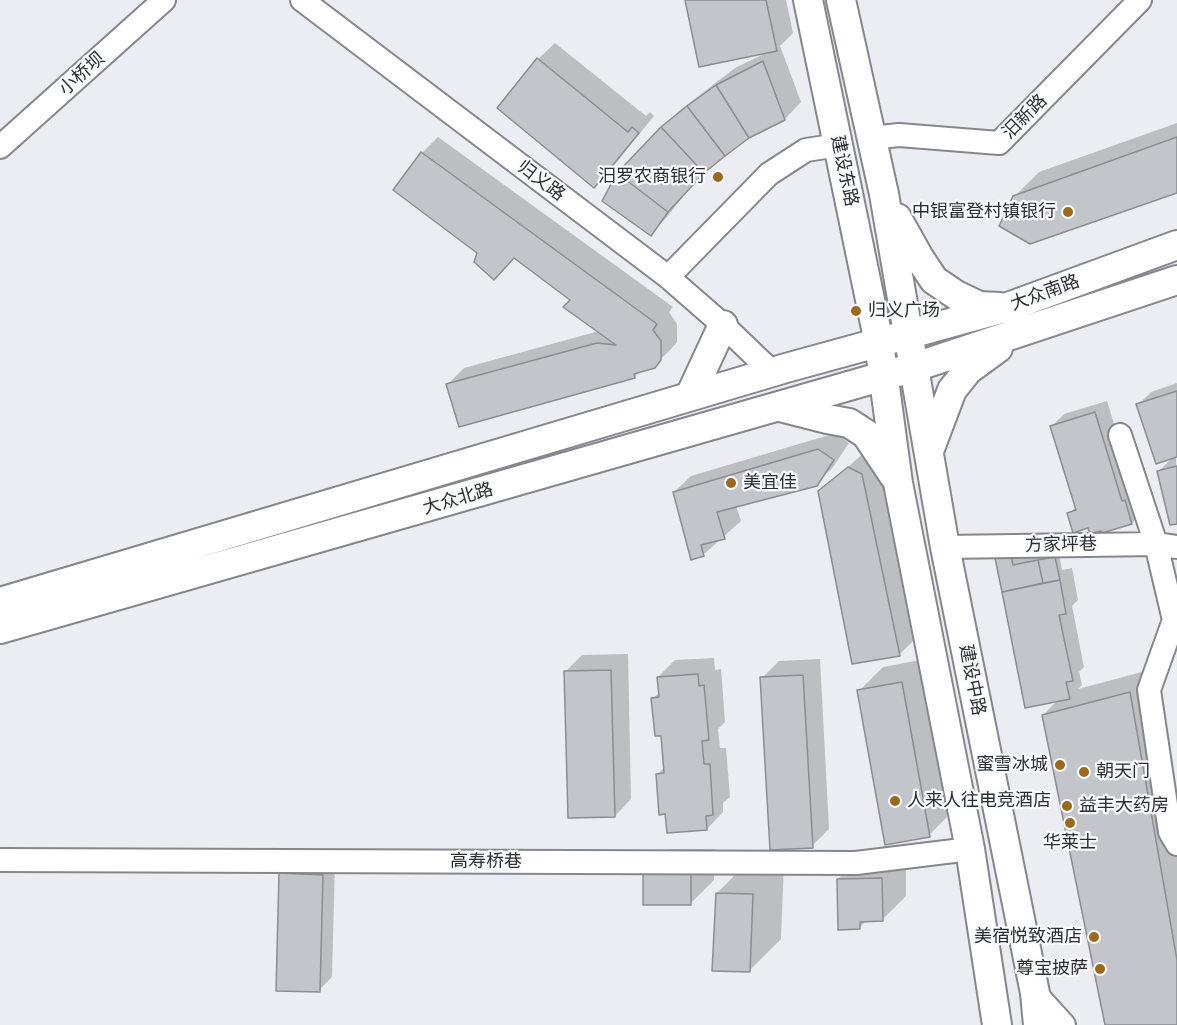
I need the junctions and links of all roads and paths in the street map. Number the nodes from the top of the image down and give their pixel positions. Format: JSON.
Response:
{"nodes":[{"id":1,"x":164,"y":0,"type":"edge"},
{"id":2,"x":302,"y":0,"type":"edge"},
{"id":3,"x":322,"y":0,"type":"edge"},
{"id":4,"x":808,"y":0,"type":"edge"},
{"id":5,"x":841,"y":0,"type":"edge"},
{"id":6,"x":1120,"y":0,"type":"edge"},
{"id":7,"x":1140,"y":0,"type":"edge"},
{"id":8,"x":871,"y":138,"type":"junction"},
{"id":9,"x":999,"y":142,"type":"junction"},
{"id":10,"x":839,"y":145,"type":"junction"},
{"id":11,"x":0,"y":147,"type":"edge"},
{"id":12,"x":885,"y":194,"type":"junction"},
{"id":13,"x":1177,"y":245,"type":"edge"},
{"id":14,"x":672,"y":273,"type":"junction"},
{"id":15,"x":1177,"y":280,"type":"edge"},
{"id":16,"x":1008,"y":307,"type":"junction"},
{"id":17,"x":723,"y":325,"type":"junction"},
{"id":18,"x":1019,"y":334,"type":"junction"},
{"id":19,"x":910,"y":335,"type":"junction"},
{"id":20,"x":879,"y":343,"type":"junction"},
{"id":21,"x":915,"y":367,"type":"junction"},
{"id":22,"x":779,"y":370,"type":"junction"},
{"id":23,"x":883,"y":376,"type":"junction"},
{"id":24,"x":690,"y":396,"type":"junction"},
{"id":25,"x":780,"y":407,"type":"junction"},
{"id":26,"x":1120,"y":435,"type":"dead end"},
{"id":27,"x":928,"y":453,"type":"junction"},
{"id":28,"x":898,"y":483,"type":"junction"},
{"id":29,"x":1166,"y":546,"type":"edge"},
{"id":30,"x":945,"y":547,"type":"junction"},
{"id":31,"x":0,"y":602,"type":"edge"},
{"id":32,"x":0,"y":629,"type":"edge"},
{"id":33,"x":1177,"y":844,"type":"edge"},
{"id":34,"x":970,"y":849,"type":"junction"},
{"id":35,"x":0,"y":860,"type":"edge"},
{"id":36,"x":1035,"y":993,"type":"junction"},
{"id":37,"x":993,"y":1018,"type":"edge"},
{"id":38,"x":1038,"y":1025,"type":"edge"},
{"id":39,"x":1064,"y":1025,"type":"edge"}],
"edges":[{"from":1,"to":11,"type":"street","name":"小桥坝"},
{"from":2,"to":14,"type":"street","name":"归义路"},
{"from":3,"to":14,"type":"street"},
{"from":4,"to":10,"type":"main road","name":"建设东路"},
{"from":5,"to":8,"type":"main road","name":"建设东路"},
{"from":6,"to":9,"type":"street"},
{"from":7,"to":9,"type":"street","name":"汨新路"},
{"from":8,"to":9,"type":"street","name":"汨新路"},
{"from":8,"to":12,"type":"main road","name":"建设东路"},
{"from":10,"to":14,"type":"street"},
{"from":10,"to":20,"type":"main road","name":"建设东路"},
{"from":12,"to":16,"type":"main road"},
{"from":12,"to":19,"type":"main road","name":"建设东路"},
{"from":13,"to":16,"type":"main road","name":"大众南路"},
{"from":14,"to":17,"type":"street","name":"归义路"},
{"from":14,"to":22,"type":"street"},
{"from":15,"to":18,"type":"main road","name":"大众南路"},
{"from":16,"to":19,"type":"main road","name":"大众南路"},
{"from":17,"to":22,"type":"street","name":"归义路"},
{"from":17,"to":24,"type":"main road"},
{"from":18,"to":21,"type":"main road","name":"大众南路"},
{"from":18,"to":27,"type":"main road"},
{"from":19,"to":20,"type":"main road","name":"大众北路"},
{"from":19,"to":21,"type":"main road","name":"建设中路"},
{"from":20,"to":22,"type":"main road","name":"大众北路"},
{"from":20,"to":23,"type":"main road","name":"建设中路"},
{"from":21,"to":23,"type":"main road","name":"大众北路"},
{"from":21,"to":27,"type":"main road","name":"建设中路"},
{"from":22,"to":24,"type":"main road","name":"大众北路"},
{"from":23,"to":25,"type":"main road","name":"大众北路"},
{"from":23,"to":28,"type":"main road","name":"建设中路"},
{"from":24,"to":31,"type":"main road","name":"大众北路"},
{"from":25,"to":28,"type":"main road"},
{"from":25,"to":32,"type":"main road","name":"大众北路"},
{"from":26,"to":29,"type":"street"},
{"from":27,"to":30,"type":"main road","name":"建设中路"},
{"from":28,"to":34,"type":"main road","name":"建设中路"},
{"from":29,"to":30,"type":"street","name":"方家坪巷"},
{"from":29,"to":33,"type":"street"},
{"from":30,"to":36,"type":"main road","name":"建设中路"},
{"from":34,"to":35,"type":"street","name":"高寿桥巷"},
{"from":34,"to":37,"type":"main road","name":"建设中路"},
{"from":36,"to":38,"type":"main road","name":"建设中路"},
{"from":36,"to":39,"type":"street"}]}
